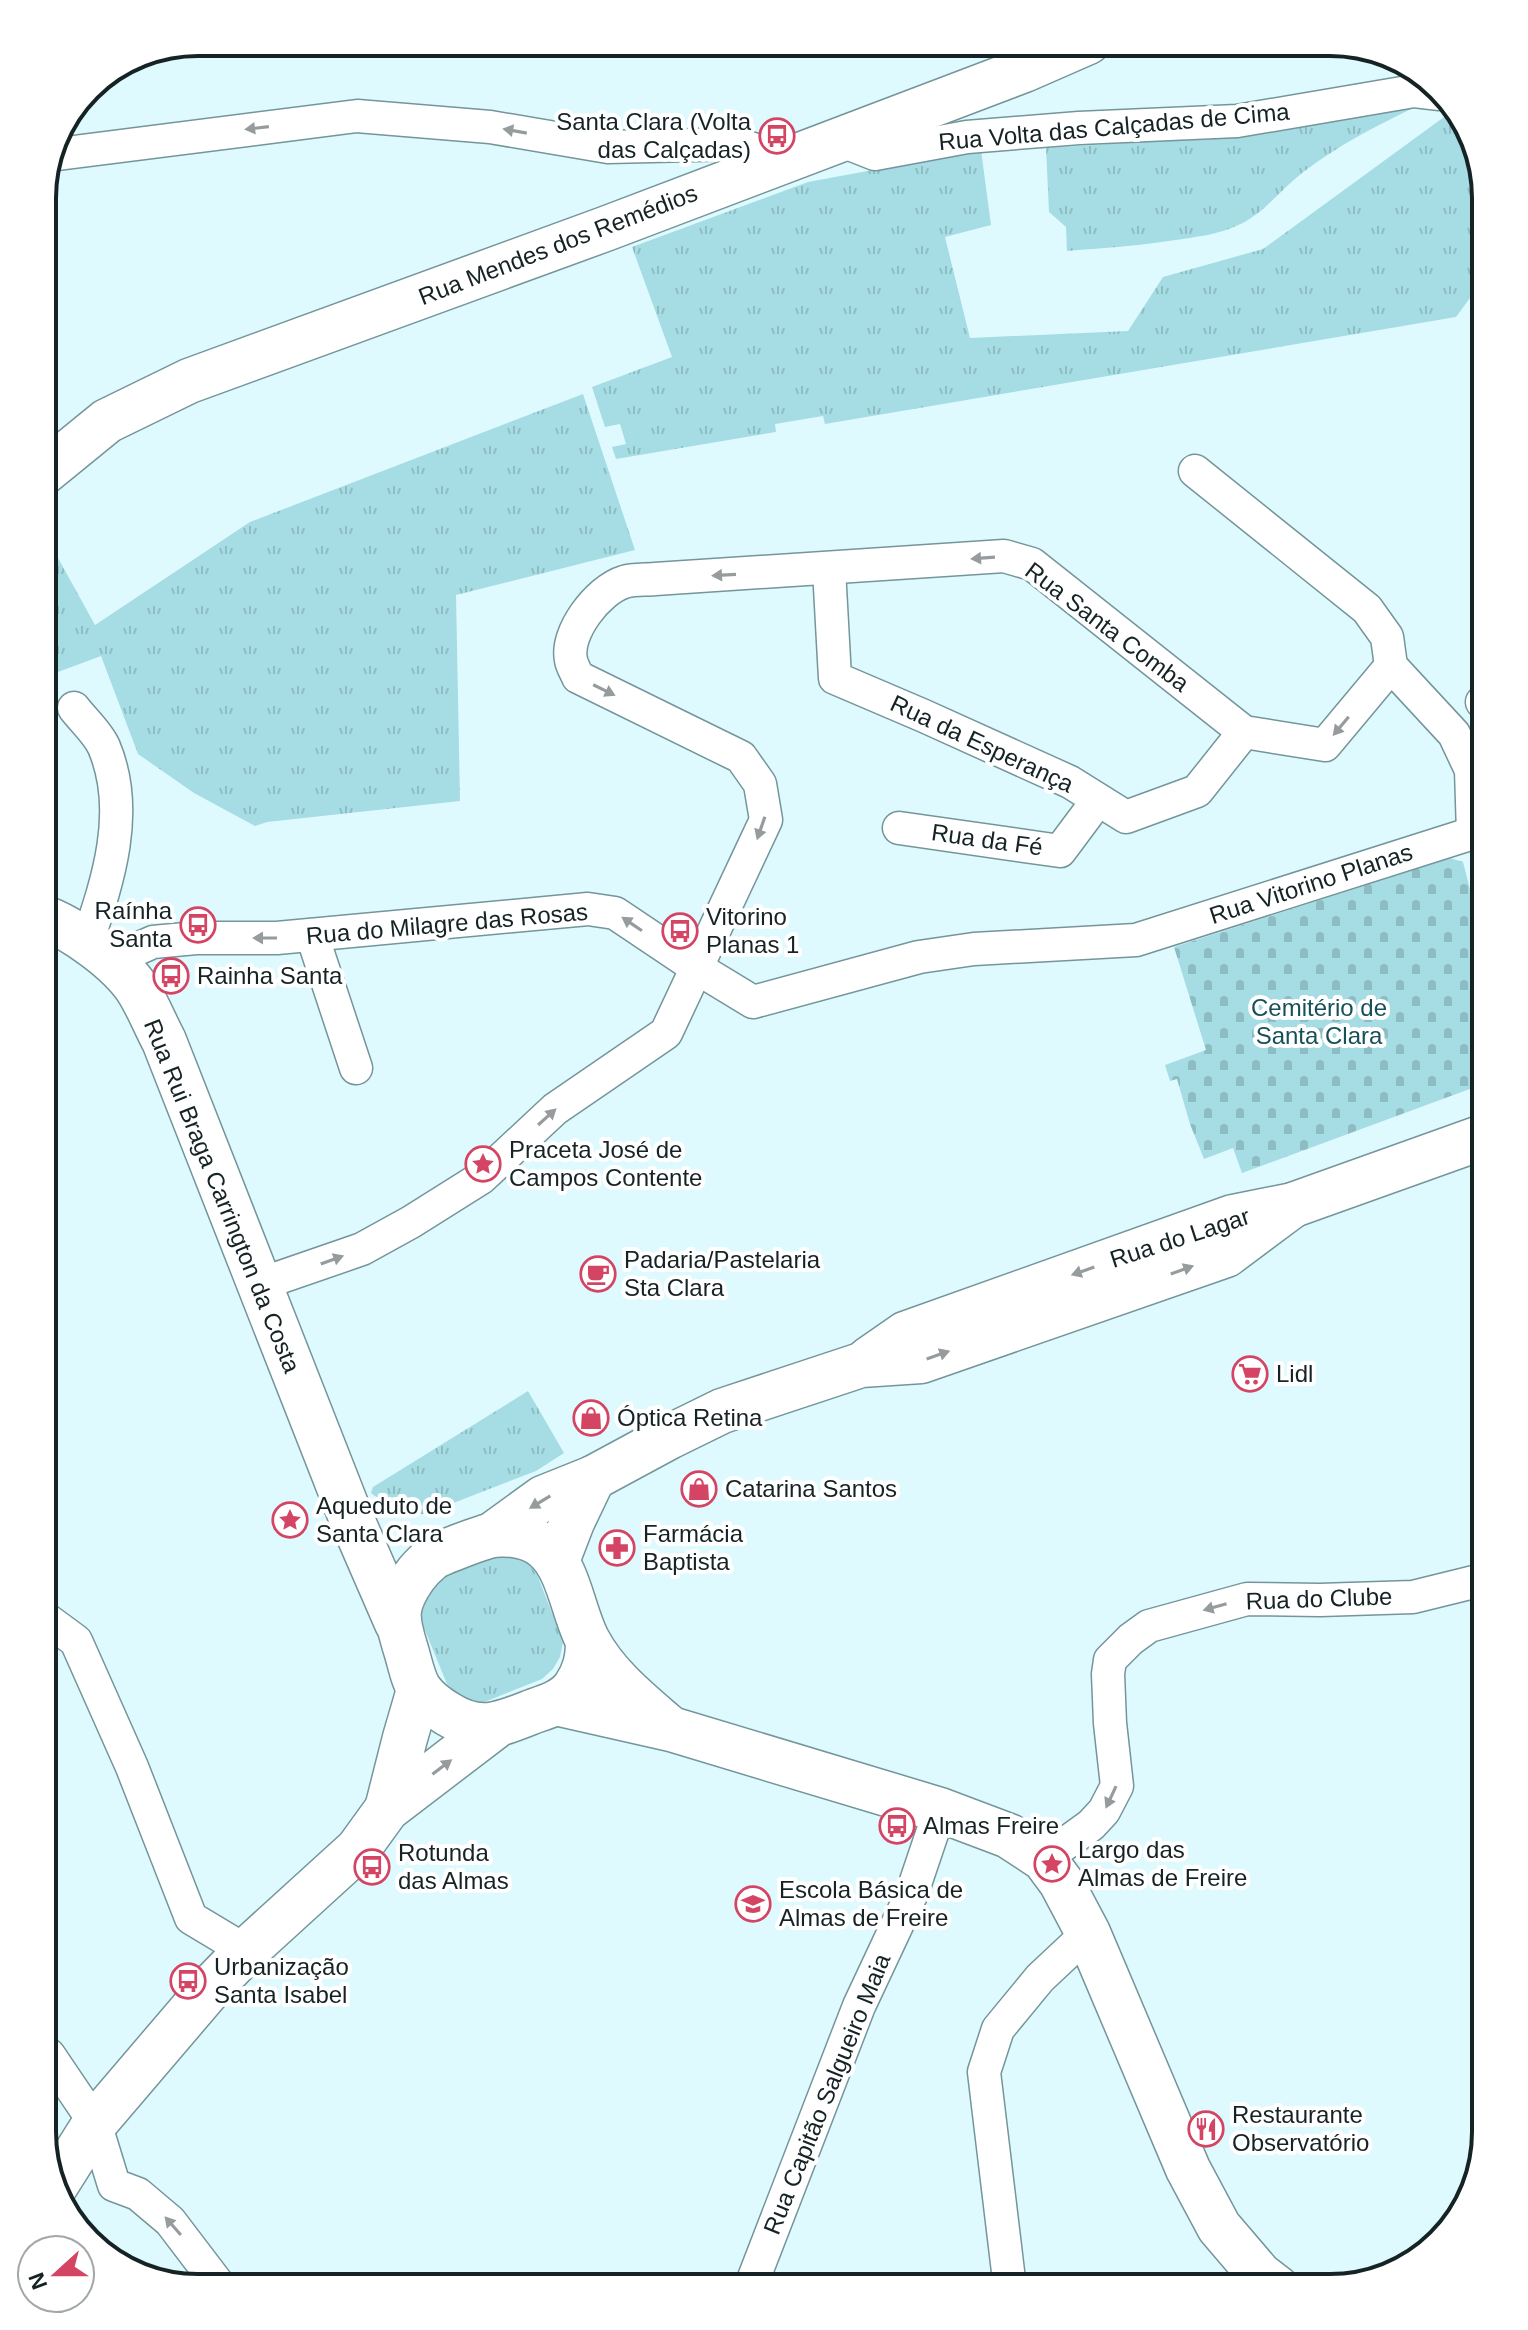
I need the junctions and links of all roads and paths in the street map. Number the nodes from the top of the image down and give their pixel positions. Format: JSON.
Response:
{"nodes":[{"id":1,"x":1056,"y":56,"type":"edge"},
{"id":2,"x":1425,"y":92,"type":"edge"},
{"id":3,"x":837,"y":139,"type":"junction"},
{"id":4,"x":64,"y":153,"type":"edge"},
{"id":5,"x":785,"y":159,"type":"junction"},
{"id":6,"x":56,"y":463,"type":"edge"},
{"id":7,"x":1195,"y":471,"type":"dead end"},
{"id":8,"x":829,"y":569,"type":"junction"},
{"id":9,"x":1391,"y":666,"type":"junction"},
{"id":10,"x":74,"y":708,"type":"dead end"},
{"id":11,"x":1244,"y":732,"type":"junction"},
{"id":12,"x":1472,"y":777,"type":"edge"},
{"id":13,"x":1098,"y":800,"type":"junction"},
{"id":14,"x":899,"y":828,"type":"dead end"},
{"id":15,"x":1472,"y":835,"type":"edge"},
{"id":16,"x":56,"y":922,"type":"edge"},
{"id":17,"x":312,"y":935,"type":"junction"},
{"id":18,"x":1136,"y":940,"type":"joint"},
{"id":19,"x":102,"y":954,"type":"junction"},
{"id":20,"x":697,"y":968,"type":"junction"},
{"id":21,"x":356,"y":1068,"type":"dead end"},
{"id":22,"x":1472,"y":1141,"type":"edge"},
{"id":23,"x":258,"y":1285,"type":"junction"},
{"id":24,"x":593,"y":1478,"type":"junction"},
{"id":25,"x":350,"y":1515,"type":"junction"},
{"id":26,"x":492,"y":1535,"type":"junction"},
{"id":27,"x":433,"y":1557,"type":"junction"},
{"id":28,"x":557,"y":1561,"type":"junction"},
{"id":29,"x":1472,"y":1582,"type":"edge"},
{"id":30,"x":397,"y":1623,"type":"junction"},
{"id":31,"x":56,"y":1626,"type":"edge"},
{"id":32,"x":588,"y":1641,"type":"junction"},
{"id":33,"x":419,"y":1690,"type":"junction"},
{"id":34,"x":556,"y":1703,"type":"junction"},
{"id":35,"x":497,"y":1725,"type":"junction"},
{"id":36,"x":671,"y":1729,"type":"junction"},
{"id":37,"x":387,"y":1809,"type":"junction"},
{"id":38,"x":940,"y":1810,"type":"junction"},
{"id":39,"x":1044,"y":1859,"type":"junction"},
{"id":40,"x":1088,"y":1933,"type":"junction"},
{"id":41,"x":246,"y":1951,"type":"junction"},
{"id":42,"x":56,"y":2065,"type":"edge"},
{"id":43,"x":95,"y":2123,"type":"junction"},
{"id":44,"x":63,"y":2174,"type":"edge"},
{"id":45,"x":210,"y":2274,"type":"edge"},
{"id":46,"x":755,"y":2274,"type":"edge"},
{"id":47,"x":1008,"y":2274,"type":"edge"},
{"id":48,"x":1259,"y":2274,"type":"edge"}],
"edges":[{"from":1,"to":3,"type":"street","name":"Rua Mendes dos Remédios"},
{"from":2,"to":3,"type":"street","name":"Rua Volta das Calçadas de Cima"},
{"from":3,"to":5,"type":"street","name":"Rua Mendes dos Remédios"},
{"from":5,"to":4,"type":"street","one_way":true},
{"from":5,"to":6,"type":"street","name":"Rua Mendes dos Remédios"},
{"from":7,"to":9,"type":"street"},
{"from":11,"to":8,"type":"street","name":"Rua Santa Comba","one_way":true},
{"from":8,"to":13,"type":"street","name":"Rua da Esperança"},
{"from":8,"to":20,"type":"street","name":"Rua Santa Comba","one_way":true},
{"from":9,"to":11,"type":"street","name":"Rua Santa Comba","one_way":true},
{"from":9,"to":12,"type":"street"},
{"from":10,"to":19,"type":"street"},
{"from":11,"to":13,"type":"street","name":"Rua da Esperança"},
{"from":13,"to":14,"type":"street","name":"Rua da Fé"},
{"from":15,"to":18,"type":"street","name":"Rua Vitorino Planas"},
{"from":16,"to":19,"type":"street","name":"Rua Rui Braga Carrington da Costa"},
{"from":17,"to":19,"type":"street","name":"Rua do Milagre das Rosas","one_way":true},
{"from":20,"to":17,"type":"street","name":"Rua do Milagre das Rosas","one_way":true},
{"from":17,"to":21,"type":"street"},
{"from":18,"to":20,"type":"street","name":"Rua do Milagre das Rosas"},
{"from":19,"to":23,"type":"street","name":"Rua Rui Braga Carrington da Costa"},
{"from":23,"to":20,"type":"street","one_way":true},
{"from":22,"to":24,"type":"street","name":"Rua do Lagar"},
{"from":23,"to":25,"type":"street","name":"Rua Rui Braga Carrington da Costa"},
{"from":24,"to":26,"type":"street","name":"Rua do Lagar","one_way":true},
{"from":24,"to":28,"type":"street"},
{"from":25,"to":27,"type":"street"},
{"from":25,"to":30,"type":"street","name":"Rua Rui Braga Carrington da Costa"},
{"from":26,"to":27,"type":"street"},
{"from":26,"to":28,"type":"street"},
{"from":27,"to":30,"type":"street"},
{"from":28,"to":32,"type":"street"},
{"from":29,"to":39,"type":"street","name":"Rua do Clube","one_way":true},
{"from":30,"to":33,"type":"street"},
{"from":31,"to":41,"type":"street"},
{"from":32,"to":34,"type":"street"},
{"from":32,"to":36,"type":"street"},
{"from":33,"to":35,"type":"street"},
{"from":33,"to":37,"type":"street"},
{"from":34,"to":35,"type":"street"},
{"from":34,"to":36,"type":"street"},
{"from":37,"to":35,"type":"street","one_way":true},
{"from":36,"to":38,"type":"street"},
{"from":37,"to":41,"type":"street"},
{"from":38,"to":39,"type":"street"},
{"from":38,"to":46,"type":"street","name":"Rua Capitão Salgueiro Maia"},
{"from":39,"to":40,"type":"street"},
{"from":40,"to":47,"type":"street"},
{"from":40,"to":48,"type":"street"},
{"from":41,"to":43,"type":"street"},
{"from":42,"to":43,"type":"street"},
{"from":43,"to":44,"type":"street"},
{"from":45,"to":43,"type":"street","one_way":true}]}
